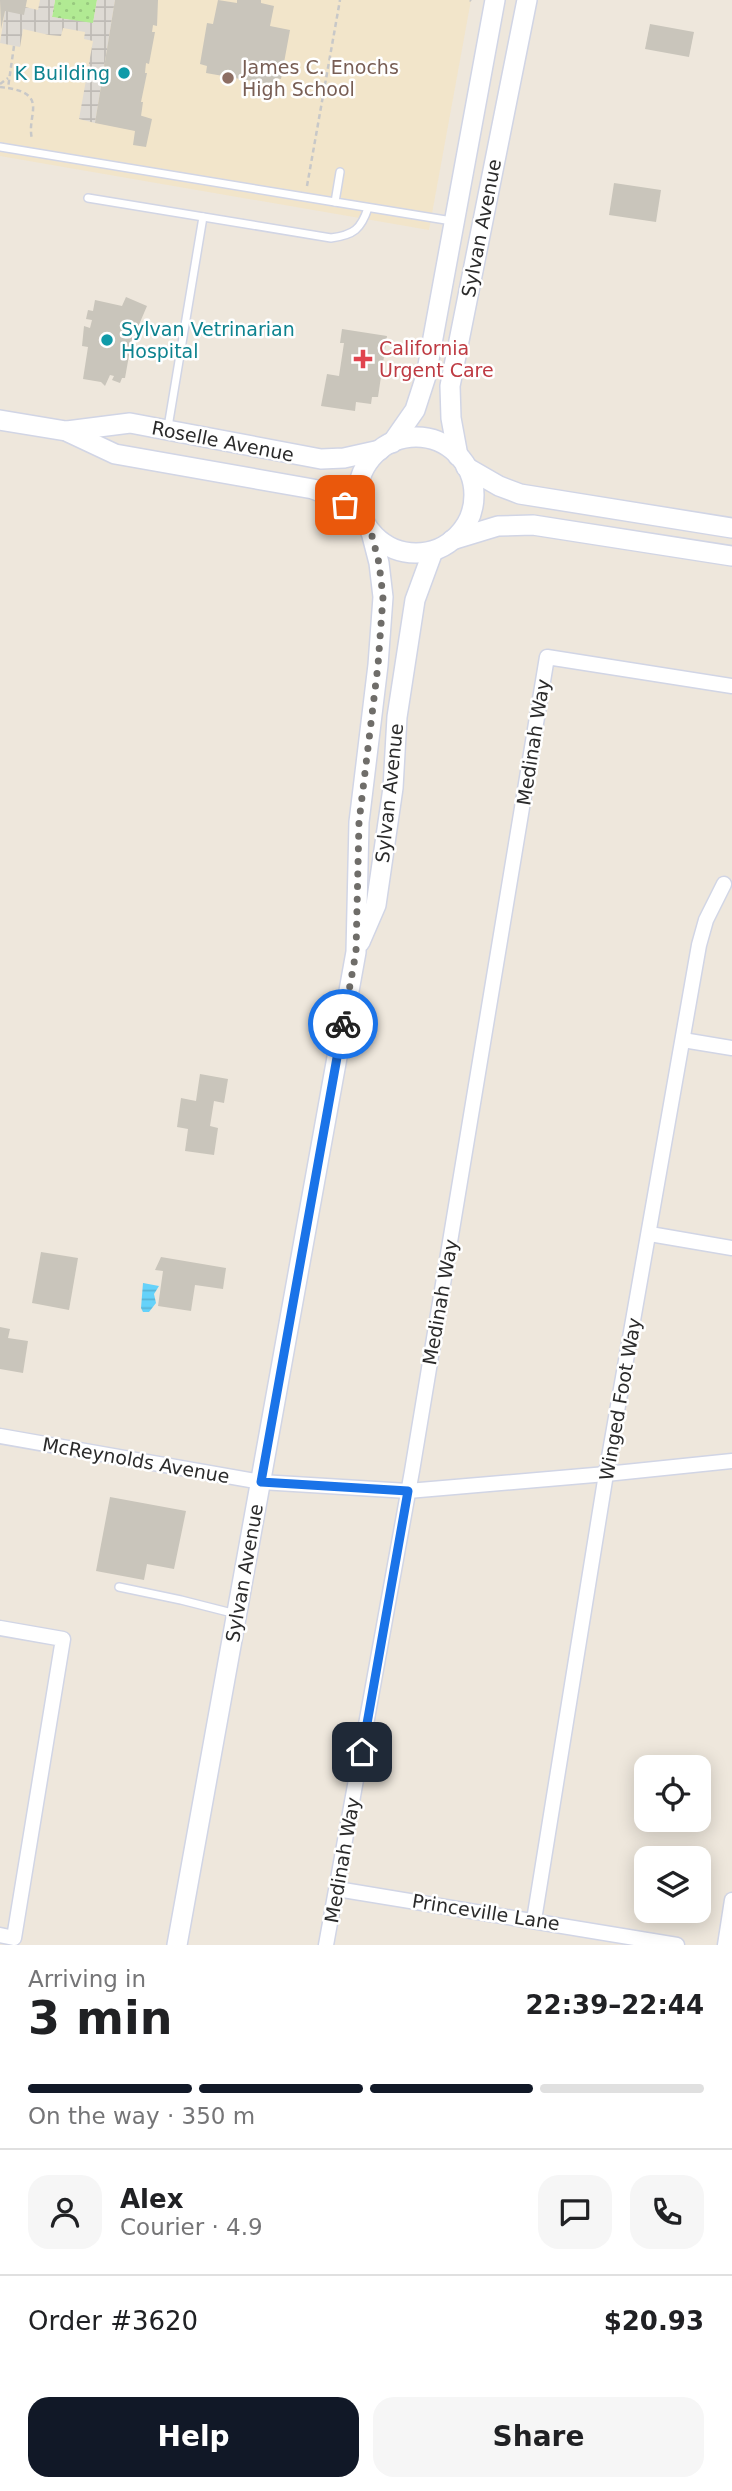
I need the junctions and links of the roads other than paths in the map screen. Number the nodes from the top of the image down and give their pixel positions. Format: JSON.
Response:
{"nodes":[{"id":1,"x":495,"y":0,"type":"edge"},
{"id":2,"x":527,"y":0,"type":"edge"},
{"id":3,"x":0,"y":147,"type":"edge"},
{"id":4,"x":340,"y":172,"type":"dead end"},
{"id":5,"x":88,"y":198,"type":"dead end"},
{"id":6,"x":335,"y":202,"type":"junction"},
{"id":7,"x":368,"y":208,"type":"junction"},
{"id":8,"x":203,"y":217,"type":"junction"},
{"id":9,"x":456,"y":222,"type":"junction"},
{"id":10,"x":0,"y":420,"type":"edge"},
{"id":11,"x":167,"y":430,"type":"junction"},
{"id":12,"x":66,"y":431,"type":"junction"},
{"id":13,"x":386,"y":447,"type":"junction"},
{"id":14,"x":462,"y":462,"type":"junction"},
{"id":15,"x":367,"y":526,"type":"junction"},
{"id":16,"x":732,"y":528,"type":"edge"},
{"id":17,"x":452,"y":540,"type":"junction"},
{"id":18,"x":433,"y":551,"type":"junction"},
{"id":19,"x":732,"y":556,"type":"edge"},
{"id":20,"x":732,"y":685,"type":"edge"},
{"id":21,"x":724,"y":884,"type":"dead end"},
{"id":22,"x":356,"y":952,"type":"junction"},
{"id":23,"x":683,"y":1040,"type":"junction"},
{"id":24,"x":732,"y":1048,"type":"edge"},
{"id":25,"x":650,"y":1234,"type":"junction"},
{"id":26,"x":732,"y":1248,"type":"edge"},
{"id":27,"x":0,"y":1436,"type":"edge"},
{"id":28,"x":732,"y":1461,"type":"edge"},
{"id":29,"x":606,"y":1474,"type":"junction"},
{"id":30,"x":261,"y":1482,"type":"junction"},
{"id":31,"x":408,"y":1491,"type":"junction"},
{"id":32,"x":119,"y":1587,"type":"dead end"},
{"id":33,"x":237,"y":1614,"type":"junction"},
{"id":34,"x":0,"y":1628,"type":"edge"},
{"id":35,"x":337,"y":1888,"type":"junction"},
{"id":36,"x":732,"y":1900,"type":"edge"},
{"id":37,"x":534,"y":1920,"type":"junction"},
{"id":38,"x":9,"y":1939,"type":"edge"},
{"id":39,"x":177,"y":1945,"type":"edge"},
{"id":40,"x":326,"y":1945,"type":"edge"},
{"id":41,"x":677,"y":1945,"type":"edge"},
{"id":42,"x":725,"y":1945,"type":"edge"}],
"edges":[{"from":1,"to":9,"type":"main road","name":"Sylvan Avenue"},
{"from":2,"to":14,"type":"main road","name":"Sylvan Avenue"},
{"from":3,"to":6,"type":"lane"},
{"from":4,"to":6,"type":"lane"},
{"from":5,"to":8,"type":"lane"},
{"from":6,"to":7,"type":"lane"},
{"from":7,"to":8,"type":"lane"},
{"from":7,"to":9,"type":"lane"},
{"from":8,"to":11,"type":"lane"},
{"from":9,"to":13,"type":"main road","name":"Sylvan Avenue"},
{"from":10,"to":12,"type":"main road","name":"Roselle Avenue"},
{"from":11,"to":12,"type":"main road","name":"Roselle Avenue"},
{"from":11,"to":13,"type":"main road","name":"Roselle Avenue"},
{"from":12,"to":15,"type":"main road","name":"Roselle Avenue"},
{"from":13,"to":14,"type":"main road"},
{"from":13,"to":15,"type":"main road"},
{"from":14,"to":16,"type":"main road"},
{"from":14,"to":17,"type":"main road"},
{"from":15,"to":18,"type":"main road"},
{"from":15,"to":22,"type":"main road","name":"Sylvan Avenue"},
{"from":17,"to":18,"type":"main road"},
{"from":17,"to":19,"type":"main road"},
{"from":18,"to":22,"type":"main road","name":"Sylvan Avenue"},
{"from":20,"to":31,"type":"street","name":"Medinah Way"},
{"from":21,"to":23,"type":"street","name":"Winged Foot Way"},
{"from":22,"to":30,"type":"main road","name":"Sylvan Avenue"},
{"from":23,"to":24,"type":"street"},
{"from":23,"to":25,"type":"street","name":"Winged Foot Way"},
{"from":25,"to":26,"type":"street"},
{"from":25,"to":29,"type":"street","name":"Winged Foot Way"},
{"from":27,"to":30,"type":"street","name":"McReynolds Avenue"},
{"from":28,"to":29,"type":"street","name":"McReynolds Avenue"},
{"from":29,"to":31,"type":"street","name":"McReynolds Avenue"},
{"from":29,"to":37,"type":"street","name":"Winged Foot Way"},
{"from":30,"to":31,"type":"street","name":"McReynolds Avenue"},
{"from":30,"to":33,"type":"main road","name":"Sylvan Avenue"},
{"from":31,"to":35,"type":"street","name":"Medinah Way"},
{"from":32,"to":33,"type":"lane"},
{"from":33,"to":39,"type":"main road","name":"Sylvan Avenue"},
{"from":34,"to":38,"type":"street"},
{"from":35,"to":37,"type":"street","name":"Princeville Lane"},
{"from":35,"to":40,"type":"street","name":"Medinah Way"},
{"from":36,"to":42,"type":"street"},
{"from":37,"to":41,"type":"street","name":"Princeville Lane"}]}
